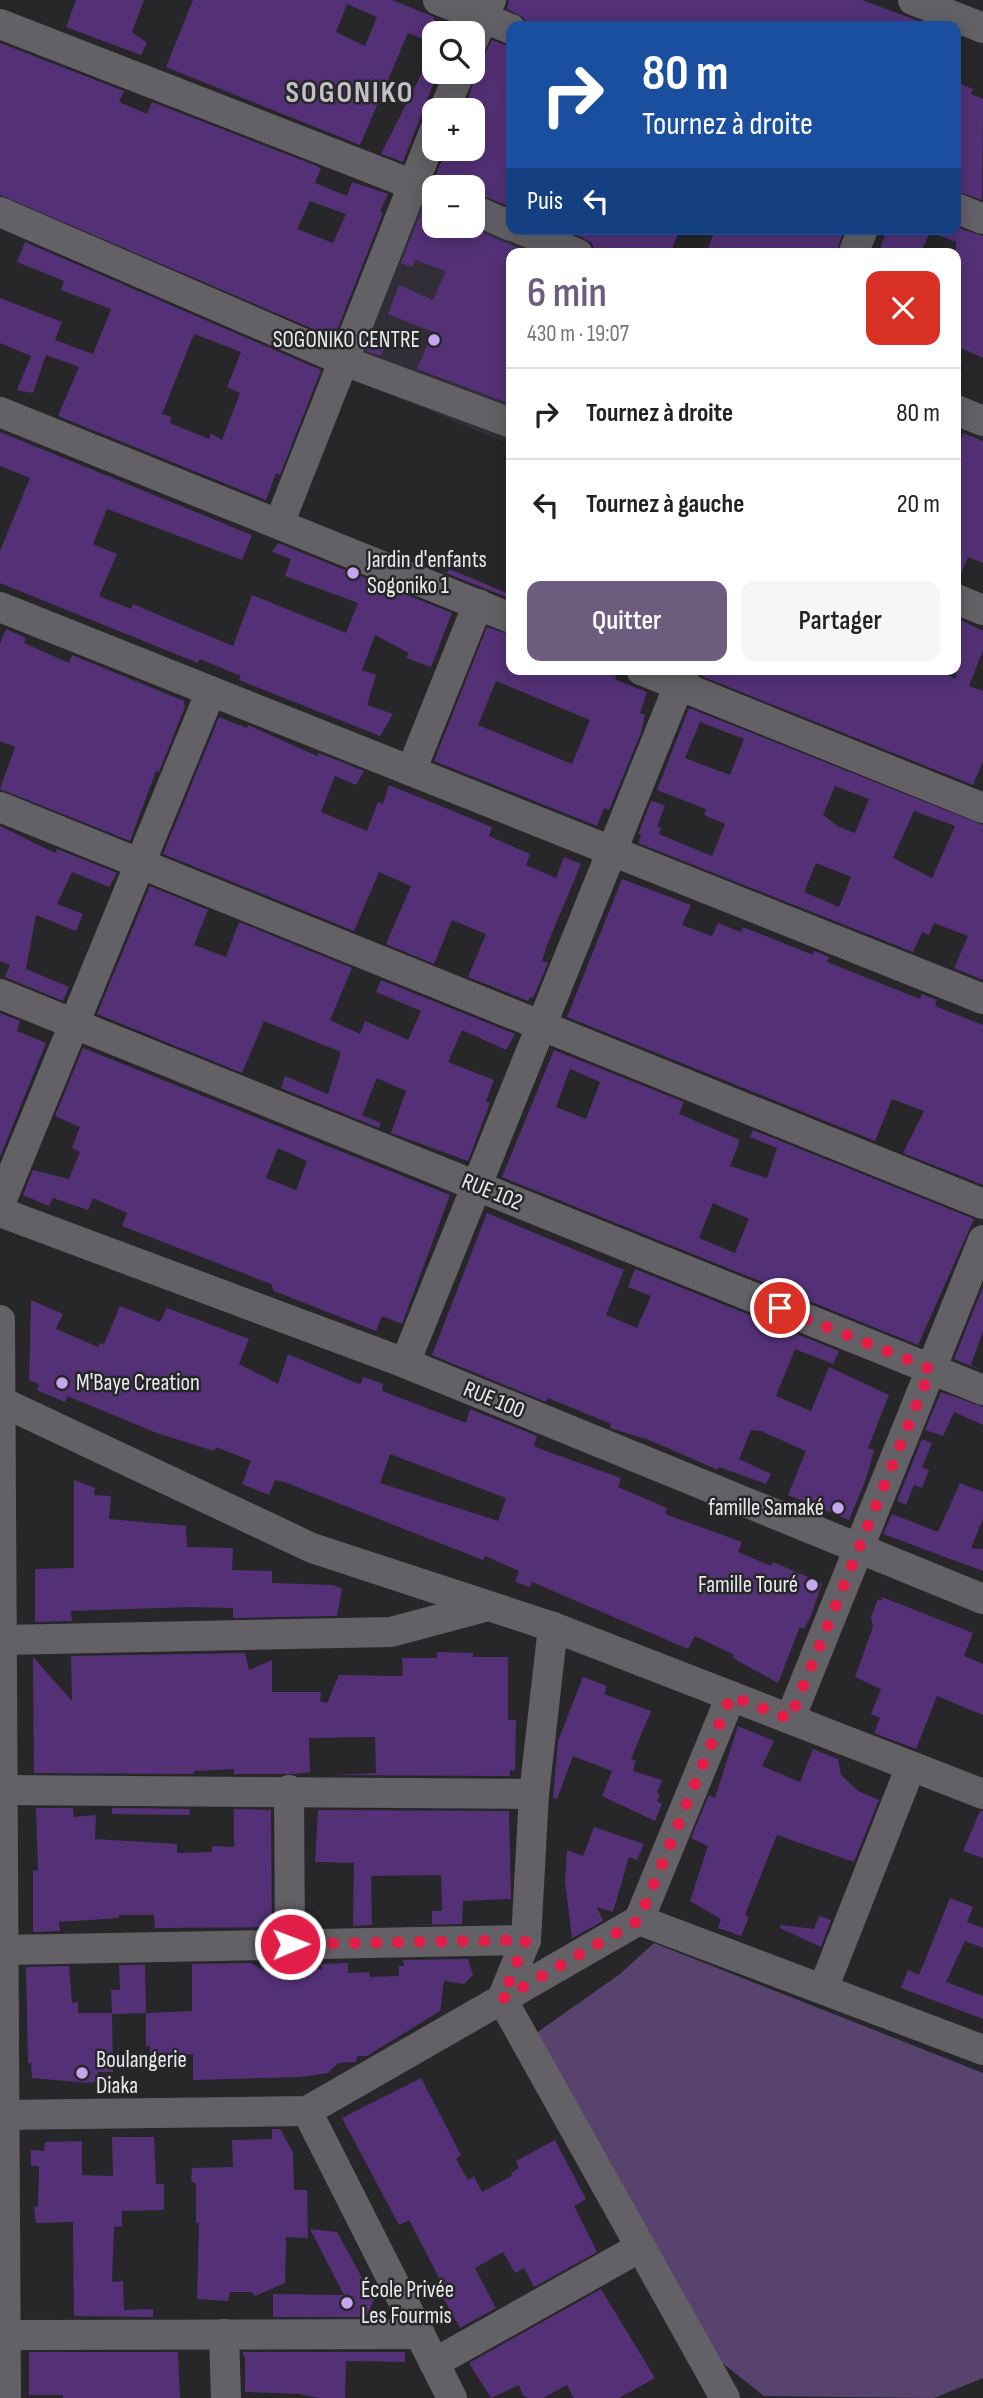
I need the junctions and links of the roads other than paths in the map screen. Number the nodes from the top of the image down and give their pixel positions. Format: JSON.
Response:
{"nodes":[{"id":1,"x":438,"y":0,"type":"edge"},
{"id":2,"x":913,"y":0,"type":"edge"},
{"id":3,"x":950,"y":14,"type":"edge"},
{"id":4,"x":482,"y":20,"type":"edge"},
{"id":5,"x":0,"y":24,"type":"edge"},
{"id":6,"x":506,"y":27,"type":"edge"},
{"id":7,"x":983,"y":28,"type":"edge"},
{"id":8,"x":422,"y":189,"type":"edge"},
{"id":9,"x":422,"y":191,"type":"edge"},
{"id":10,"x":961,"y":210,"type":"edge"},
{"id":11,"x":0,"y":212,"type":"edge"},
{"id":12,"x":485,"y":215,"type":"edge"},
{"id":13,"x":983,"y":219,"type":"edge"},
{"id":14,"x":506,"y":224,"type":"edge"},
{"id":15,"x":534,"y":235,"type":"edge"},
{"id":16,"x":564,"y":248,"type":"edge"},
{"id":17,"x":344,"y":361,"type":"junction"},
{"id":18,"x":0,"y":412,"type":"edge"},
{"id":19,"x":961,"y":412,"type":"edge"},
{"id":20,"x":506,"y":421,"type":"edge"},
{"id":21,"x":983,"y":421,"type":"edge"},
{"id":22,"x":279,"y":524,"type":"junction"},
{"id":23,"x":961,"y":601,"type":"edge"},
{"id":24,"x":478,"y":604,"type":"junction"},
{"id":25,"x":0,"y":607,"type":"edge"},
{"id":26,"x":983,"y":610,"type":"edge"},
{"id":27,"x":506,"y":616,"type":"edge"},
{"id":28,"x":682,"y":678,"type":"edge"},
{"id":29,"x":211,"y":691,"type":"junction"},
{"id":30,"x":411,"y":771,"type":"junction"},
{"id":31,"x":0,"y":807,"type":"edge"},
{"id":32,"x":983,"y":808,"type":"edge"},
{"id":33,"x":612,"y":851,"type":"junction"},
{"id":34,"x":141,"y":864,"type":"junction"},
{"id":35,"x":0,"y":994,"type":"edge"},
{"id":36,"x":983,"y":999,"type":"edge"},
{"id":37,"x":76,"y":1024,"type":"junction"},
{"id":38,"x":542,"y":1026,"type":"junction"},
{"id":39,"x":477,"y":1186,"type":"junction"},
{"id":40,"x":0,"y":1204,"type":"edge"},
{"id":41,"x":983,"y":1204,"type":"edge"},
{"id":42,"x":0,"y":1212,"type":"edge"},
{"id":43,"x":983,"y":1240,"type":"edge"},
{"id":44,"x":0,"y":1320,"type":"edge"},
{"id":45,"x":405,"y":1363,"type":"junction"},
{"id":46,"x":931,"y":1369,"type":"junction"},
{"id":47,"x":983,"y":1390,"type":"edge"},
{"id":48,"x":1,"y":1401,"type":"edge"},
{"id":49,"x":856,"y":1550,"type":"junction"},
{"id":50,"x":983,"y":1599,"type":"edge"},
{"id":51,"x":488,"y":1606,"type":"junction"},
{"id":52,"x":552,"y":1627,"type":"junction"},
{"id":53,"x":2,"y":1640,"type":"junction"},
{"id":54,"x":731,"y":1696,"type":"junction"},
{"id":55,"x":790,"y":1719,"type":"junction"},
{"id":56,"x":911,"y":1766,"type":"junction"},
{"id":57,"x":2,"y":1790,"type":"edge"},
{"id":58,"x":289,"y":1790,"type":"junction"},
{"id":59,"x":534,"y":1794,"type":"junction"},
{"id":60,"x":983,"y":1794,"type":"edge"},
{"id":61,"x":639,"y":1920,"type":"junction"},
{"id":62,"x":526,"y":1940,"type":"junction"},
{"id":63,"x":290,"y":1944,"type":"junction"},
{"id":64,"x":4,"y":1950,"type":"junction"},
{"id":65,"x":823,"y":1989,"type":"junction"},
{"id":66,"x":502,"y":1999,"type":"junction"},
{"id":67,"x":983,"y":2050,"type":"edge"},
{"id":68,"x":307,"y":2111,"type":"junction"},
{"id":69,"x":2,"y":2115,"type":"edge"},
{"id":70,"x":2,"y":2232,"type":"edge"},
{"id":71,"x":639,"y":2248,"type":"junction"},
{"id":72,"x":419,"y":2333,"type":"junction"},
{"id":73,"x":224,"y":2334,"type":"junction"},
{"id":74,"x":5,"y":2335,"type":"junction"},
{"id":75,"x":435,"y":2363,"type":"junction"},
{"id":76,"x":4,"y":2393,"type":"edge"},
{"id":77,"x":226,"y":2398,"type":"edge"},
{"id":78,"x":452,"y":2398,"type":"edge"},
{"id":79,"x":725,"y":2398,"type":"edge"}],
"edges":[{"from":1,"to":4,"type":"street"},
{"from":2,"to":3,"type":"street"},
{"from":3,"to":7,"type":"street"},
{"from":4,"to":6,"type":"street"},
{"from":5,"to":8,"type":"street"},
{"from":9,"to":17,"type":"street"},
{"from":10,"to":13,"type":"street"},
{"from":11,"to":17,"type":"street"},
{"from":12,"to":14,"type":"street"},
{"from":15,"to":16,"type":"street"},
{"from":17,"to":20,"type":"street"},
{"from":17,"to":22,"type":"street"},
{"from":18,"to":22,"type":"street"},
{"from":19,"to":21,"type":"street"},
{"from":22,"to":24,"type":"street"},
{"from":23,"to":26,"type":"street"},
{"from":24,"to":27,"type":"street"},
{"from":24,"to":30,"type":"street"},
{"from":25,"to":29,"type":"street"},
{"from":28,"to":32,"type":"street"},
{"from":28,"to":33,"type":"street"},
{"from":29,"to":30,"type":"street"},
{"from":29,"to":34,"type":"street"},
{"from":30,"to":33,"type":"street"},
{"from":31,"to":34,"type":"street"},
{"from":33,"to":36,"type":"street"},
{"from":33,"to":38,"type":"street"},
{"from":34,"to":37,"type":"street"},
{"from":34,"to":38,"type":"street"},
{"from":35,"to":37,"type":"street","name":"RUE 102"},
{"from":37,"to":39,"type":"street","name":"RUE 102"},
{"from":37,"to":40,"type":"street"},
{"from":38,"to":39,"type":"street"},
{"from":38,"to":41,"type":"street"},
{"from":39,"to":45,"type":"street"},
{"from":39,"to":46,"type":"street","name":"RUE 102"},
{"from":42,"to":45,"type":"street","name":"RUE 100"},
{"from":43,"to":46,"type":"street"},
{"from":44,"to":48,"type":"street"},
{"from":45,"to":49,"type":"street","name":"RUE 100"},
{"from":46,"to":47,"type":"street","name":"RUE 102"},
{"from":46,"to":49,"type":"street"},
{"from":48,"to":51,"type":"street"},
{"from":48,"to":53,"type":"street"},
{"from":49,"to":50,"type":"street","name":"RUE 100"},
{"from":49,"to":55,"type":"street"},
{"from":51,"to":52,"type":"street"},
{"from":51,"to":53,"type":"street"},
{"from":52,"to":54,"type":"street"},
{"from":52,"to":59,"type":"street"},
{"from":53,"to":57,"type":"street"},
{"from":54,"to":55,"type":"street"},
{"from":54,"to":61,"type":"street"},
{"from":55,"to":56,"type":"street"},
{"from":56,"to":60,"type":"street"},
{"from":56,"to":65,"type":"street"},
{"from":57,"to":58,"type":"street"},
{"from":57,"to":64,"type":"street"},
{"from":58,"to":59,"type":"street"},
{"from":58,"to":63,"type":"street"},
{"from":59,"to":62,"type":"street"},
{"from":61,"to":65,"type":"street"},
{"from":61,"to":66,"type":"street"},
{"from":62,"to":63,"type":"street"},
{"from":62,"to":66,"type":"street"},
{"from":63,"to":64,"type":"street"},
{"from":64,"to":69,"type":"street"},
{"from":65,"to":67,"type":"street"},
{"from":66,"to":68,"type":"street"},
{"from":66,"to":71,"type":"street"},
{"from":68,"to":69,"type":"street"},
{"from":68,"to":72,"type":"street"},
{"from":69,"to":70,"type":"street"},
{"from":70,"to":74,"type":"street"},
{"from":71,"to":75,"type":"street"},
{"from":71,"to":79,"type":"street"},
{"from":72,"to":73,"type":"street"},
{"from":72,"to":75,"type":"street"},
{"from":73,"to":74,"type":"street"},
{"from":73,"to":77,"type":"street"},
{"from":74,"to":76,"type":"street"},
{"from":75,"to":78,"type":"street"}]}
